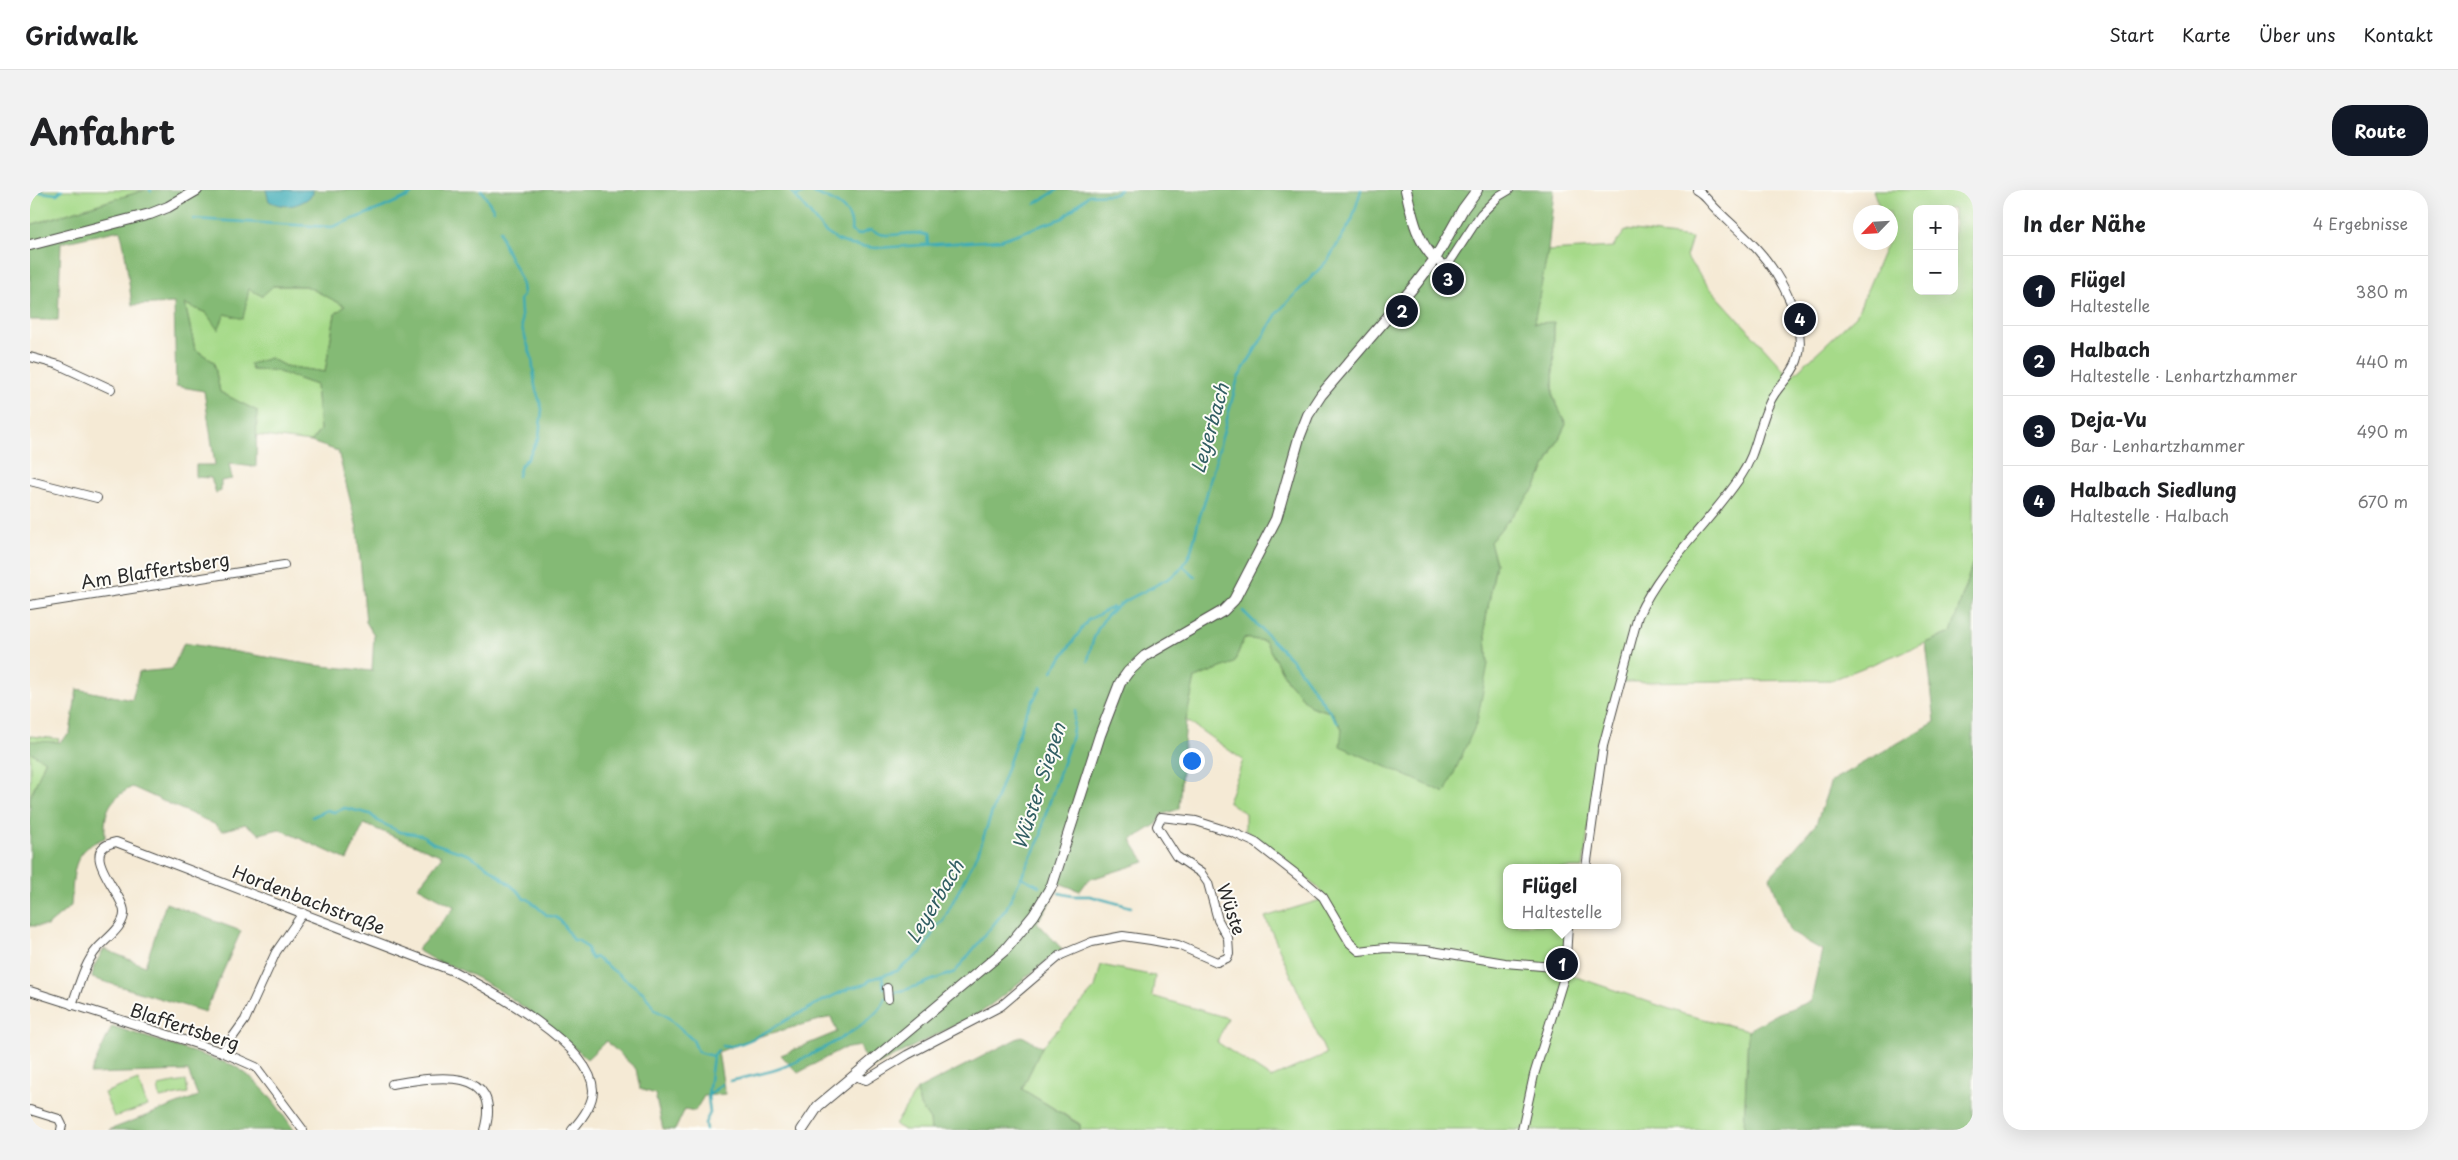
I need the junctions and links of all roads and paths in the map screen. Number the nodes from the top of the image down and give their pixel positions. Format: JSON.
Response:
{"nodes":[{"id":1,"x":197,"y":190,"type":"edge"},
{"id":2,"x":1406,"y":190,"type":"edge"},
{"id":3,"x":1477,"y":190,"type":"edge"},
{"id":4,"x":1509,"y":190,"type":"edge"},
{"id":5,"x":1699,"y":191,"type":"edge"},
{"id":6,"x":30,"y":244,"type":"edge"},
{"id":7,"x":1435,"y":259,"type":"junction"},
{"id":8,"x":30,"y":357,"type":"edge"},
{"id":9,"x":111,"y":389,"type":"dead end"},
{"id":10,"x":30,"y":481,"type":"edge"},
{"id":11,"x":97,"y":498,"type":"dead end"},
{"id":12,"x":284,"y":565,"type":"dead end"},
{"id":13,"x":30,"y":605,"type":"edge"},
{"id":14,"x":1587,"y":864,"type":"edge"},
{"id":15,"x":303,"y":913,"type":"junction"},
{"id":16,"x":1568,"y":929,"type":"edge"},
{"id":17,"x":1565,"y":968,"type":"junction"},
{"id":18,"x":887,"y":988,"type":"dead end"},
{"id":19,"x":30,"y":991,"type":"edge"},
{"id":20,"x":888,"y":999,"type":"dead end"},
{"id":21,"x":72,"y":1005,"type":"junction"},
{"id":22,"x":222,"y":1052,"type":"junction"},
{"id":23,"x":854,"y":1076,"type":"junction"},
{"id":24,"x":392,"y":1084,"type":"dead end"},
{"id":25,"x":30,"y":1110,"type":"edge"},
{"id":26,"x":61,"y":1130,"type":"edge"},
{"id":27,"x":303,"y":1130,"type":"edge"},
{"id":28,"x":485,"y":1130,"type":"edge"},
{"id":29,"x":572,"y":1130,"type":"edge"},
{"id":30,"x":802,"y":1130,"type":"edge"},
{"id":31,"x":1522,"y":1130,"type":"edge"}],
"edges":[{"from":1,"to":6,"type":"main road"},
{"from":2,"to":7,"type":"main road"},
{"from":3,"to":7,"type":"main road"},
{"from":4,"to":7,"type":"street"},
{"from":5,"to":14,"type":"street"},
{"from":7,"to":23,"type":"main road"},
{"from":8,"to":9,"type":"street"},
{"from":10,"to":11,"type":"street"},
{"from":12,"to":13,"type":"street","name":"Am Blaffertsberg"},
{"from":15,"to":21,"type":"street","name":"Hordenbachstraße"},
{"from":15,"to":22,"type":"street"},
{"from":15,"to":29,"type":"street","name":"Hordenbachstraße"},
{"from":16,"to":17,"type":"street"},
{"from":17,"to":23,"type":"street","name":"Wüste"},
{"from":17,"to":31,"type":"street"},
{"from":18,"to":20,"type":"street"},
{"from":19,"to":21,"type":"street","name":"Blaffertsberg"},
{"from":21,"to":22,"type":"street","name":"Blaffertsberg"},
{"from":22,"to":27,"type":"street","name":"Blaffertsberg"},
{"from":23,"to":30,"type":"main road"},
{"from":24,"to":28,"type":"street"},
{"from":25,"to":26,"type":"street"}]}
